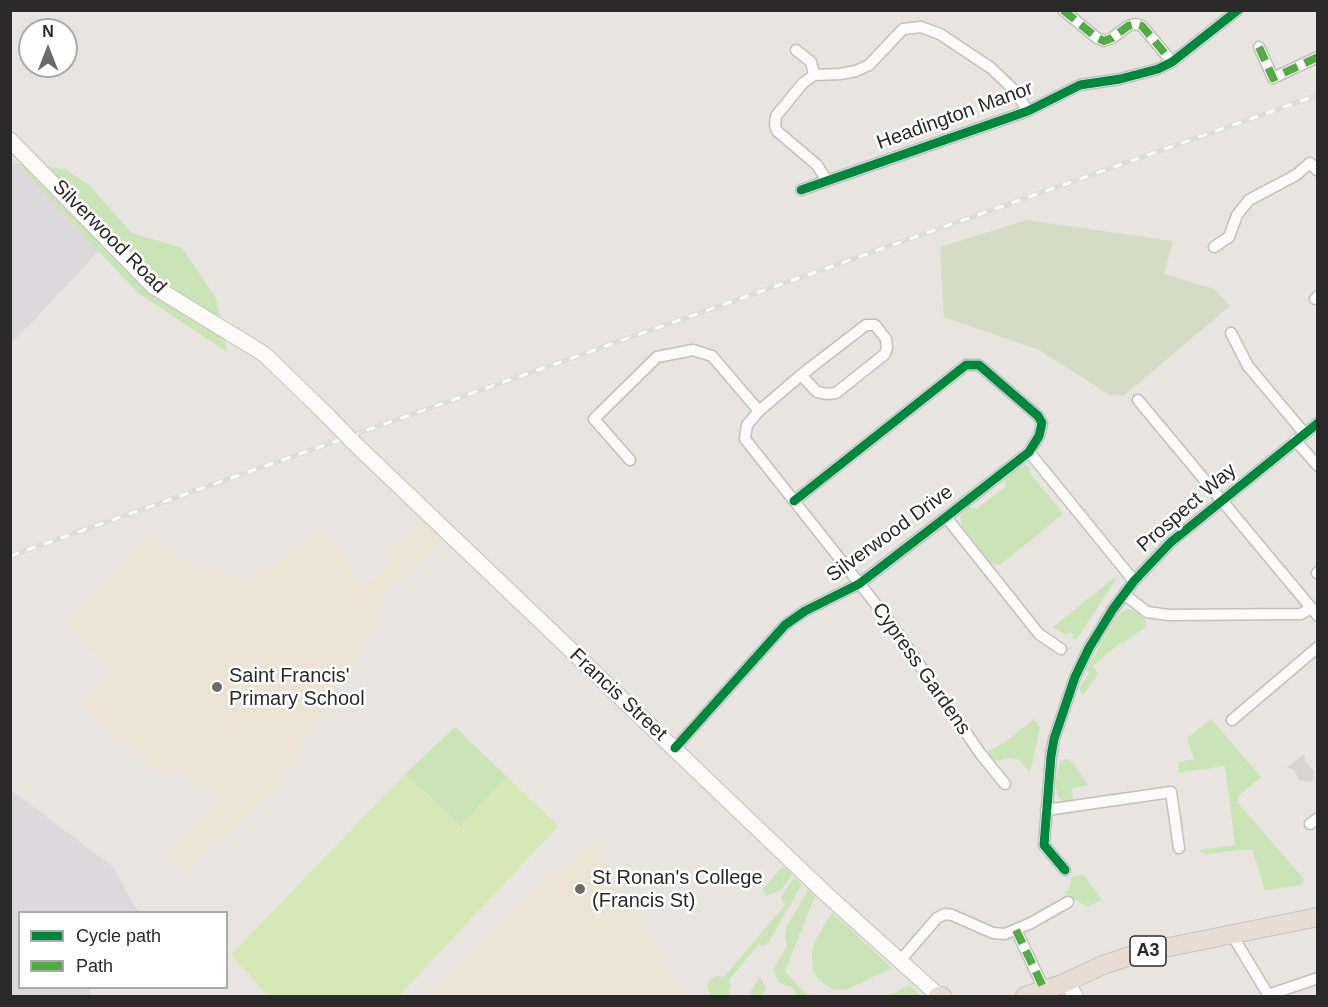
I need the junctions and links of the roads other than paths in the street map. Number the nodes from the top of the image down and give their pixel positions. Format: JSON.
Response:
{"nodes":[{"id":1,"x":1063,"y":10,"type":"edge"},
{"id":2,"x":1238,"y":10,"type":"edge"},
{"id":3,"x":1259,"y":47,"type":"dead end"},
{"id":4,"x":796,"y":50,"type":"dead end"},
{"id":5,"x":1317,"y":57,"type":"edge"},
{"id":6,"x":1172,"y":62,"type":"junction"},
{"id":7,"x":814,"y":75,"type":"junction"},
{"id":8,"x":1028,"y":111,"type":"junction"},
{"id":9,"x":10,"y":140,"type":"edge"},
{"id":10,"x":1317,"y":171,"type":"edge"},
{"id":11,"x":826,"y":181,"type":"junction"},
{"id":12,"x":801,"y":190,"type":"dead end"},
{"id":13,"x":1214,"y":247,"type":"dead end"},
{"id":14,"x":1231,"y":333,"type":"dead end"},
{"id":15,"x":801,"y":375,"type":"junction"},
{"id":16,"x":1138,"y":400,"type":"dead end"},
{"id":17,"x":759,"y":411,"type":"junction"},
{"id":18,"x":1317,"y":423,"type":"edge"},
{"id":19,"x":1299,"y":436,"type":"junction"},
{"id":20,"x":351,"y":440,"type":"joint"},
{"id":21,"x":1029,"y":452,"type":"junction"},
{"id":22,"x":630,"y":460,"type":"dead end"},
{"id":23,"x":1317,"y":466,"type":"edge"},
{"id":24,"x":1222,"y":500,"type":"junction"},
{"id":25,"x":794,"y":501,"type":"junction"},
{"id":26,"x":946,"y":518,"type":"junction"},
{"id":27,"x":1134,"y":581,"type":"junction"},
{"id":28,"x":859,"y":584,"type":"junction"},
{"id":29,"x":1124,"y":594,"type":"junction"},
{"id":30,"x":1314,"y":612,"type":"edge"},
{"id":31,"x":1317,"y":647,"type":"edge"},
{"id":32,"x":1061,"y":649,"type":"dead end"},
{"id":33,"x":1232,"y":720,"type":"dead end"},
{"id":34,"x":675,"y":748,"type":"junction"},
{"id":35,"x":1005,"y":784,"type":"dead end"},
{"id":36,"x":1046,"y":810,"type":"junction"},
{"id":37,"x":1179,"y":848,"type":"dead end"},
{"id":38,"x":1065,"y":870,"type":"dead end"},
{"id":39,"x":1063,"y":901,"type":"dead end"},
{"id":40,"x":1317,"y":917,"type":"edge"},
{"id":41,"x":1016,"y":930,"type":"junction"},
{"id":42,"x":1232,"y":935,"type":"junction"},
{"id":43,"x":899,"y":962,"type":"junction"},
{"id":44,"x":1317,"y":978,"type":"edge"},
{"id":45,"x":1068,"y":987,"type":"edge"},
{"id":46,"x":1044,"y":993,"type":"edge"},
{"id":47,"x":940,"y":996,"type":"edge"},
{"id":48,"x":1025,"y":996,"type":"edge"},
{"id":49,"x":1269,"y":996,"type":"edge"}],
"edges":[{"from":1,"to":6,"type":"street"},
{"from":2,"to":6,"type":"street","name":"Headington Manor"},
{"from":3,"to":5,"type":"street"},
{"from":4,"to":7,"type":"street"},
{"from":6,"to":8,"type":"street","name":"Headington Manor"},
{"from":7,"to":8,"type":"street","name":"Headington Manor"},
{"from":7,"to":11,"type":"street"},
{"from":8,"to":11,"type":"street","name":"Headington Manor"},
{"from":9,"to":20,"type":"main road","name":"Silverwood Road","bridge":true},
{"from":10,"to":13,"type":"street"},
{"from":11,"to":12,"type":"street","name":"Headington Manor"},
{"from":14,"to":19,"type":"street"},
{"from":15,"to":15,"type":"street"},
{"from":15,"to":17,"type":"street"},
{"from":16,"to":24,"type":"street"},
{"from":17,"to":22,"type":"street"},
{"from":17,"to":25,"type":"street","name":"Cypress Gardens"},
{"from":18,"to":19,"type":"street","name":"Prospect Way"},
{"from":19,"to":23,"type":"street"},
{"from":19,"to":24,"type":"street","name":"Prospect Way"},
{"from":20,"to":34,"type":"main road","name":"Francis Street"},
{"from":21,"to":25,"type":"street"},
{"from":21,"to":26,"type":"street","name":"Silverwood Drive"},
{"from":21,"to":27,"type":"street"},
{"from":24,"to":27,"type":"street","name":"Prospect Way"},
{"from":24,"to":30,"type":"street"},
{"from":25,"to":28,"type":"street","name":"Cypress Gardens"},
{"from":26,"to":28,"type":"street","name":"Silverwood Drive"},
{"from":26,"to":32,"type":"street"},
{"from":27,"to":29,"type":"street","name":"Prospect Way"},
{"from":28,"to":34,"type":"street","name":"Silverwood Drive"},
{"from":28,"to":35,"type":"street","name":"Cypress Gardens"},
{"from":29,"to":30,"type":"street"},
{"from":29,"to":36,"type":"street","name":"Prospect Way"},
{"from":31,"to":33,"type":"street"},
{"from":34,"to":43,"type":"main road","name":"Francis Street"},
{"from":36,"to":37,"type":"street"},
{"from":36,"to":38,"type":"street","name":"Prospect Way"},
{"from":39,"to":41,"type":"street"},
{"from":40,"to":42,"type":"highway","number":"A3"},
{"from":41,"to":43,"type":"street"},
{"from":41,"to":46,"type":"street"},
{"from":42,"to":45,"type":"highway","number":"A3"},
{"from":42,"to":49,"type":"street"},
{"from":43,"to":47,"type":"main road","name":"Francis Street"},
{"from":44,"to":49,"type":"street"},
{"from":45,"to":46,"type":"highway","number":"A3"},
{"from":46,"to":48,"type":"highway","number":"A3"}]}
